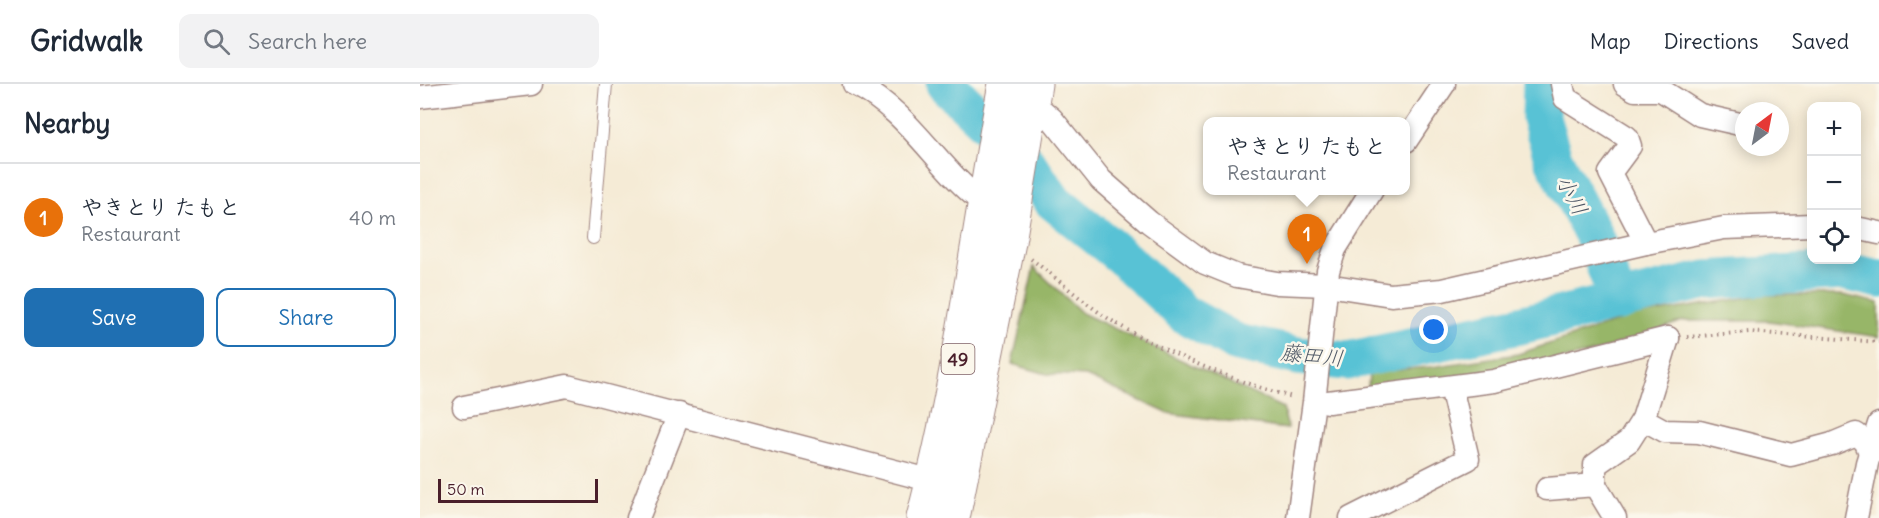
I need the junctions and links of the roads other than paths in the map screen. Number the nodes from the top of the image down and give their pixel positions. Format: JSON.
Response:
{"nodes":[{"id":1,"x":531,"y":84,"type":"edge"},
{"id":2,"x":606,"y":84,"type":"edge"},
{"id":3,"x":854,"y":84,"type":"edge"},
{"id":4,"x":1443,"y":84,"type":"edge"},
{"id":5,"x":1562,"y":84,"type":"edge"},
{"id":6,"x":1625,"y":84,"type":"edge"},
{"id":7,"x":1021,"y":94,"type":"edge"},
{"id":8,"x":420,"y":97,"type":"edge"},
{"id":9,"x":1735,"y":123,"type":"edge"},
{"id":10,"x":1410,"y":135,"type":"edge"},
{"id":11,"x":1362,"y":195,"type":"edge"},
{"id":12,"x":999,"y":216,"type":"junction"},
{"id":13,"x":1807,"y":225,"type":"edge"},
{"id":14,"x":1861,"y":229,"type":"edge"},
{"id":15,"x":1879,"y":233,"type":"edge"},
{"id":16,"x":594,"y":238,"type":"dead end"},
{"id":17,"x":1646,"y":243,"type":"junction"},
{"id":18,"x":1327,"y":285,"type":"junction"},
{"id":19,"x":1452,"y":387,"type":"junction"},
{"id":20,"x":1321,"y":402,"type":"junction"},
{"id":21,"x":464,"y":406,"type":"dead end"},
{"id":22,"x":679,"y":414,"type":"junction"},
{"id":23,"x":1643,"y":419,"type":"junction"},
{"id":24,"x":1879,"y":424,"type":"edge"},
{"id":25,"x":1872,"y":461,"type":"edge"},
{"id":26,"x":933,"y":481,"type":"junction"},
{"id":27,"x":1595,"y":485,"type":"junction"},
{"id":28,"x":1548,"y":489,"type":"dead end"},
{"id":29,"x":638,"y":518,"type":"edge"},
{"id":30,"x":923,"y":518,"type":"edge"},
{"id":31,"x":953,"y":518,"type":"edge"},
{"id":32,"x":1298,"y":518,"type":"edge"},
{"id":33,"x":1352,"y":518,"type":"edge"},
{"id":34,"x":1615,"y":518,"type":"edge"},
{"id":35,"x":1856,"y":518,"type":"edge"}],
"edges":[{"from":1,"to":8,"type":"street"},
{"from":2,"to":16,"type":"lane"},
{"from":3,"to":12,"type":"street"},
{"from":4,"to":10,"type":"street"},
{"from":5,"to":17,"type":"street"},
{"from":6,"to":9,"type":"street"},
{"from":7,"to":12,"type":"highway","number":"49"},
{"from":7,"to":18,"type":"street"},
{"from":11,"to":18,"type":"street"},
{"from":12,"to":26,"type":"highway","number":"49"},
{"from":12,"to":31,"type":"highway","number":"49"},
{"from":13,"to":17,"type":"street"},
{"from":14,"to":15,"type":"street"},
{"from":17,"to":18,"type":"street"},
{"from":18,"to":20,"type":"street"},
{"from":19,"to":20,"type":"street"},
{"from":19,"to":23,"type":"street"},
{"from":19,"to":33,"type":"street"},
{"from":20,"to":32,"type":"street"},
{"from":21,"to":22,"type":"street"},
{"from":22,"to":26,"type":"street"},
{"from":22,"to":29,"type":"street"},
{"from":23,"to":25,"type":"street"},
{"from":23,"to":27,"type":"street"},
{"from":24,"to":25,"type":"street"},
{"from":25,"to":35,"type":"street"},
{"from":26,"to":30,"type":"highway","number":"49"},
{"from":27,"to":28,"type":"street"},
{"from":27,"to":34,"type":"street"}]}
